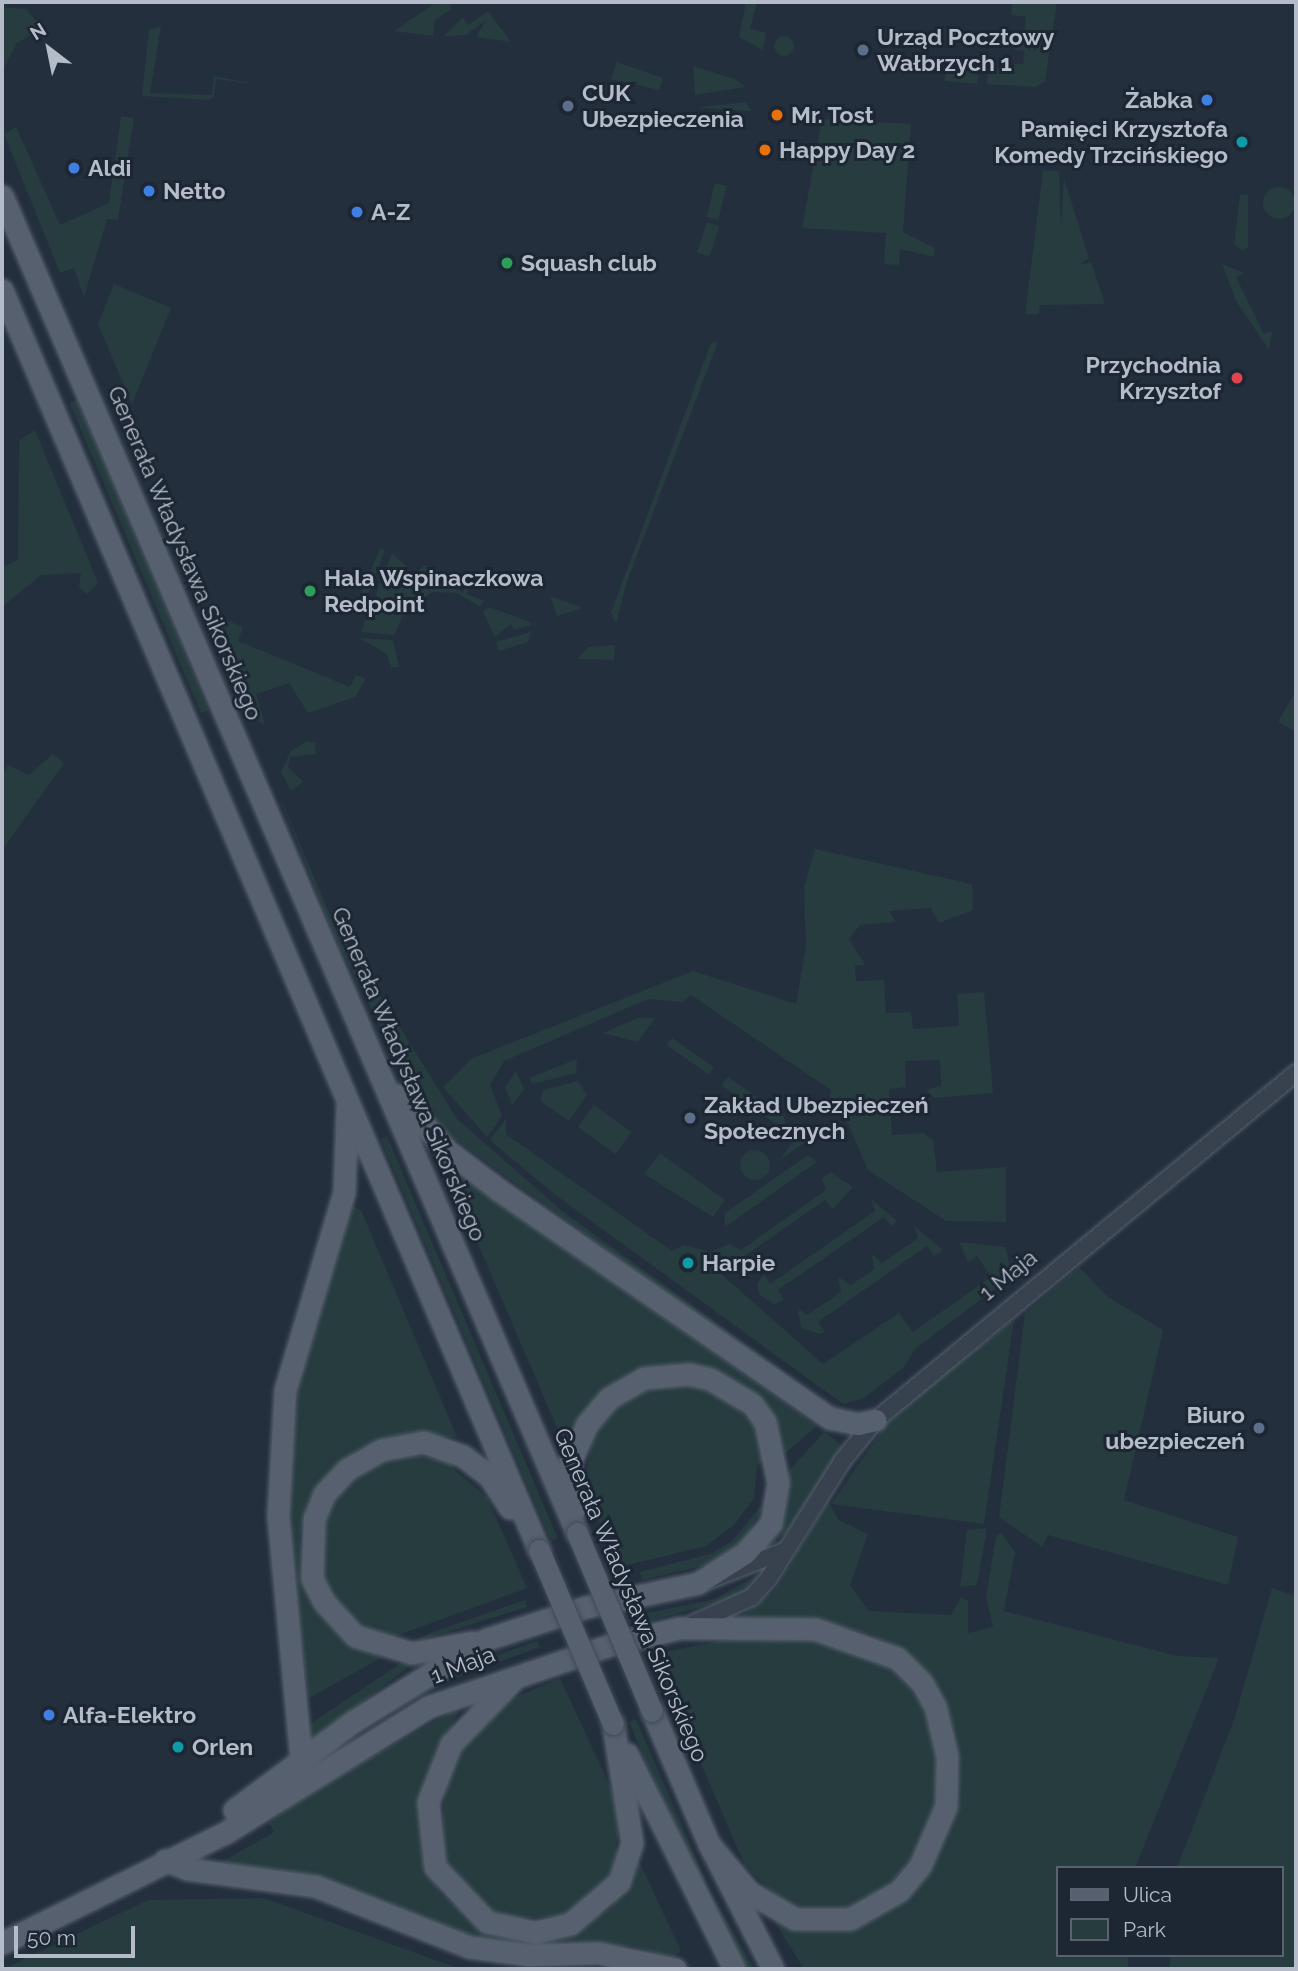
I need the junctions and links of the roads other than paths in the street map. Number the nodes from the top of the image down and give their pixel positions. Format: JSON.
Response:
{"nodes":[{"id":1,"x":2,"y":196,"type":"edge"},
{"id":2,"x":2,"y":290,"type":"edge"},
{"id":3,"x":1296,"y":1073,"type":"edge"},
{"id":4,"x":387,"y":1083,"type":"junction"},
{"id":5,"x":346,"y":1086,"type":"junction"},
{"id":6,"x":397,"y":1110,"type":"junction"},
{"id":7,"x":360,"y":1124,"type":"junction"},
{"id":8,"x":876,"y":1420,"type":"junction"},
{"id":9,"x":577,"y":1533,"type":"junction"},
{"id":10,"x":539,"y":1550,"type":"junction"},
{"id":11,"x":786,"y":1550,"type":"junction"},
{"id":12,"x":698,"y":1583,"type":"junction"},
{"id":13,"x":679,"y":1628,"type":"junction"},
{"id":14,"x":488,"y":1639,"type":"junction"},
{"id":15,"x":523,"y":1670,"type":"junction"},
{"id":16,"x":612,"y":1724,"type":"junction"},
{"id":17,"x":301,"y":1760,"type":"junction"},
{"id":18,"x":709,"y":1844,"type":"junction"},
{"id":19,"x":165,"y":1860,"type":"junction"},
{"id":20,"x":2,"y":1943,"type":"edge"},
{"id":21,"x":676,"y":1969,"type":"edge"},
{"id":22,"x":734,"y":1969,"type":"edge"},
{"id":23,"x":774,"y":1969,"type":"edge"}],
"edges":[{"from":1,"to":4,"type":"main road","name":"Generała Władysława Sikorskiego"},
{"from":2,"to":5,"type":"main road"},
{"from":3,"to":8,"type":"street","name":"1 Maja"},
{"from":4,"to":6,"type":"main road","name":"Generała Władysława Sikorskiego"},
{"from":4,"to":8,"type":"main road"},
{"from":5,"to":7,"type":"main road"},
{"from":5,"to":17,"type":"main road"},
{"from":6,"to":7,"type":"main road"},
{"from":6,"to":9,"type":"main road","name":"Generała Władysława Sikorskiego"},
{"from":7,"to":10,"type":"main road"},
{"from":8,"to":11,"type":"street","name":"1 Maja"},
{"from":9,"to":12,"type":"main road"},
{"from":9,"to":18,"type":"main road","name":"Generała Władysława Sikorskiego","bridge":true},
{"from":10,"to":14,"type":"main road"},
{"from":10,"to":16,"type":"main road","bridge":true},
{"from":11,"to":12,"type":"street","name":"1 Maja"},
{"from":11,"to":13,"type":"street","name":"1 Maja"},
{"from":12,"to":14,"type":"main road","name":"1 Maja"},
{"from":13,"to":15,"type":"main road","name":"1 Maja"},
{"from":13,"to":18,"type":"main road"},
{"from":14,"to":17,"type":"main road","name":"1 Maja"},
{"from":15,"to":16,"type":"main road"},
{"from":15,"to":19,"type":"main road","name":"1 Maja"},
{"from":16,"to":22,"type":"main road"},
{"from":17,"to":19,"type":"main road","name":"1 Maja"},
{"from":18,"to":23,"type":"main road","name":"Generała Władysława Sikorskiego"},
{"from":19,"to":20,"type":"main road","name":"1 Maja"},
{"from":19,"to":21,"type":"main road"}]}
